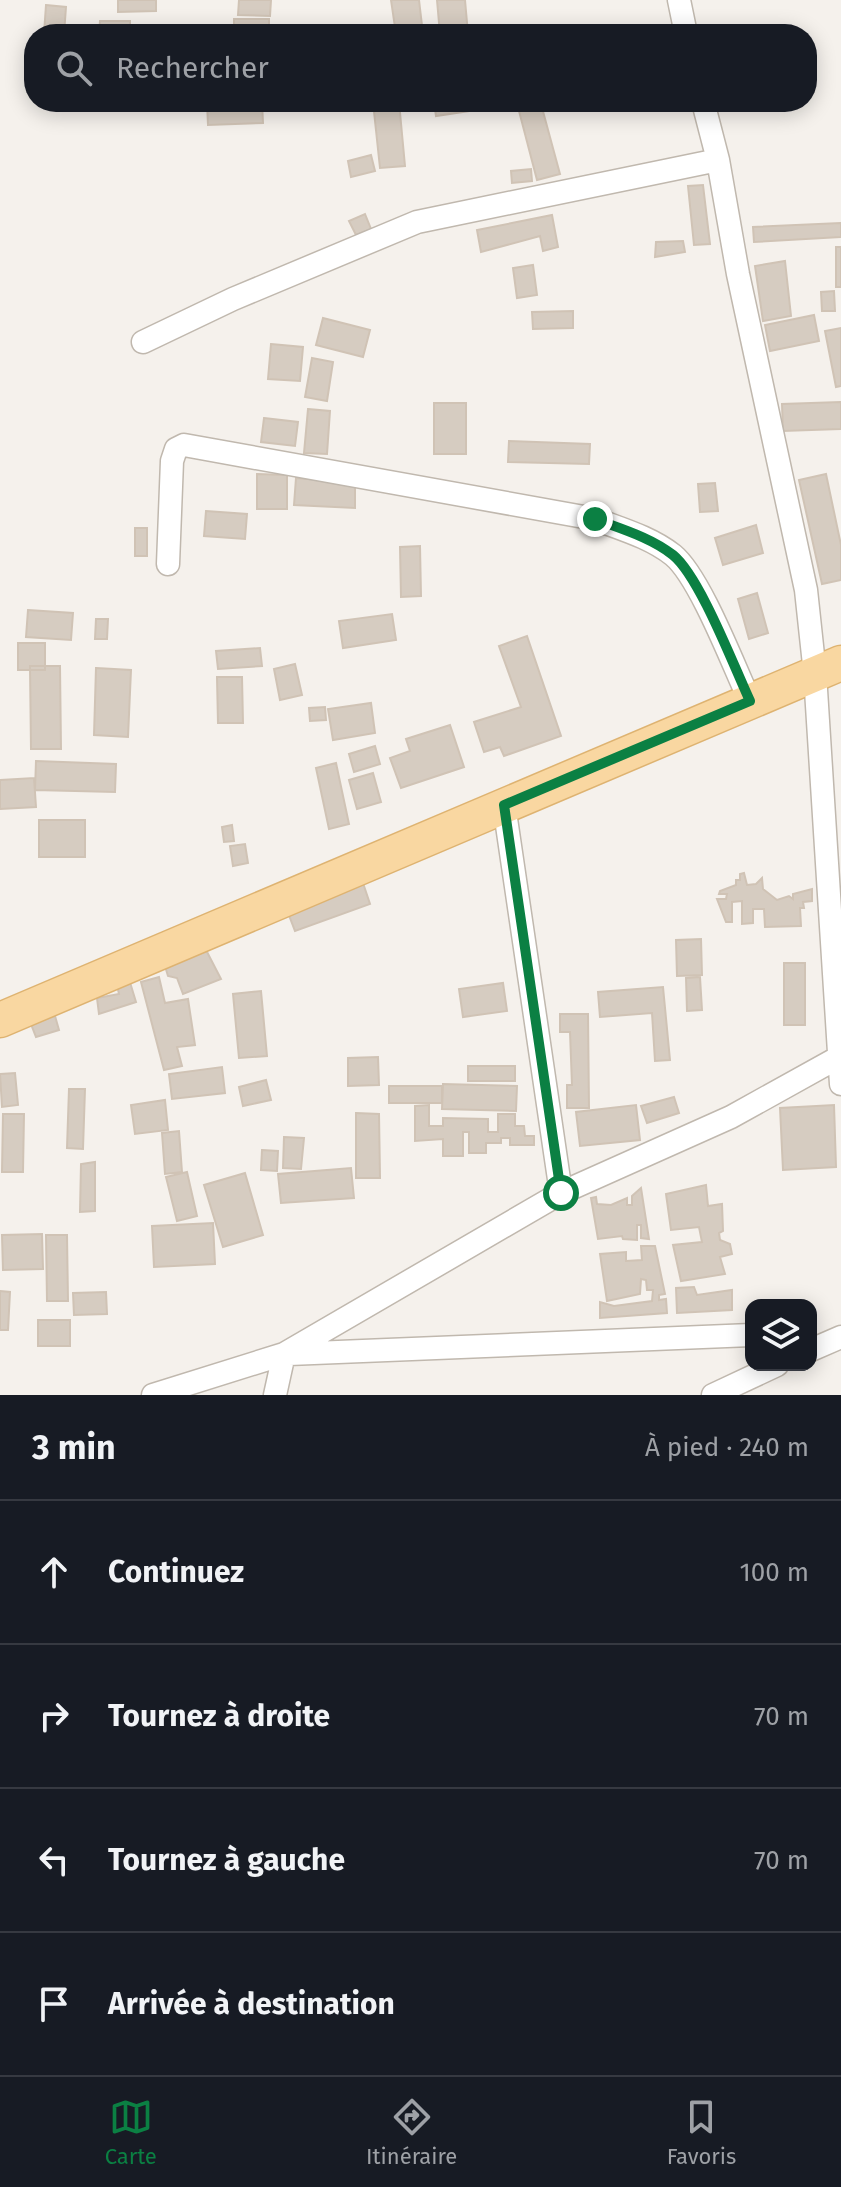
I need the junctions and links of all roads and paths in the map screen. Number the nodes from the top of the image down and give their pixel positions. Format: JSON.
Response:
{"nodes":[{"id":1,"x":679,"y":0,"type":"edge"},
{"id":2,"x":684,"y":24,"type":"edge"},
{"id":3,"x":706,"y":112,"type":"edge"},
{"id":4,"x":718,"y":160,"type":"junction"},
{"id":5,"x":143,"y":342,"type":"dead end"},
{"id":6,"x":168,"y":564,"type":"dead end"},
{"id":7,"x":828,"y":668,"type":"edge"},
{"id":8,"x":750,"y":701,"type":"junction"},
{"id":9,"x":504,"y":805,"type":"junction"},
{"id":10,"x":0,"y":1020,"type":"edge"},
{"id":11,"x":840,"y":1056,"type":"edge"},
{"id":12,"x":841,"y":1084,"type":"edge"},
{"id":13,"x":561,"y":1193,"type":"junction"},
{"id":14,"x":817,"y":1332,"type":"edge"},
{"id":15,"x":841,"y":1334,"type":"edge"},
{"id":16,"x":745,"y":1335,"type":"edge"},
{"id":17,"x":817,"y":1347,"type":"edge"},
{"id":18,"x":284,"y":1354,"type":"junction"},
{"id":19,"x":764,"y":1371,"type":"edge"},
{"id":20,"x":153,"y":1395,"type":"edge"},
{"id":21,"x":275,"y":1395,"type":"edge"},
{"id":22,"x":713,"y":1395,"type":"edge"}],
"edges":[{"from":1,"to":2,"type":"street"},
{"from":3,"to":4,"type":"street"},
{"from":4,"to":5,"type":"street"},
{"from":4,"to":7,"type":"street"},
{"from":6,"to":8,"type":"street"},
{"from":7,"to":8,"type":"main road"},
{"from":7,"to":11,"type":"street"},
{"from":8,"to":9,"type":"main road"},
{"from":9,"to":10,"type":"main road"},
{"from":9,"to":13,"type":"street"},
{"from":11,"to":12,"type":"street"},
{"from":11,"to":13,"type":"street"},
{"from":13,"to":18,"type":"street"},
{"from":14,"to":15,"type":"street"},
{"from":15,"to":17,"type":"street"},
{"from":16,"to":18,"type":"street"},
{"from":18,"to":20,"type":"street"},
{"from":18,"to":21,"type":"street"},
{"from":19,"to":22,"type":"street"}]}
